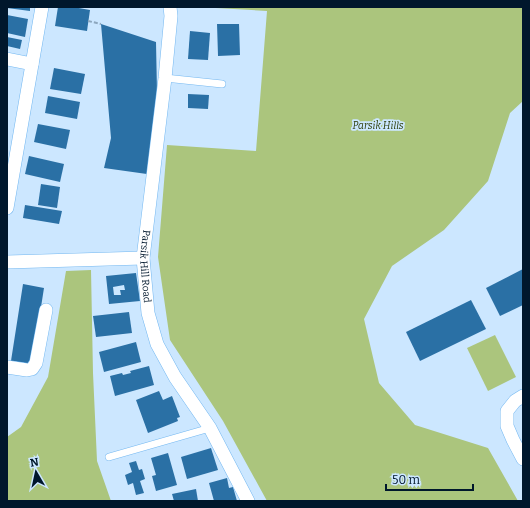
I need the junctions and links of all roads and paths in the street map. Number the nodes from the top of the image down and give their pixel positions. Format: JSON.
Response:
{"nodes":[{"id":1,"x":42,"y":7,"type":"edge"},
{"id":2,"x":170,"y":7,"type":"edge"},
{"id":3,"x":88,"y":20,"type":"dead end"},
{"id":4,"x":101,"y":24,"type":"dead end"},
{"id":5,"x":7,"y":60,"type":"edge"},
{"id":6,"x":32,"y":64,"type":"junction"},
{"id":7,"x":165,"y":78,"type":"junction"},
{"id":8,"x":222,"y":84,"type":"dead end"},
{"id":9,"x":11,"y":162,"type":"edge"},
{"id":10,"x":7,"y":208,"type":"edge"},
{"id":11,"x":143,"y":258,"type":"junction"},
{"id":12,"x":7,"y":262,"type":"edge"},
{"id":13,"x":46,"y":310,"type":"dead end"},
{"id":14,"x":7,"y":367,"type":"edge"},
{"id":15,"x":523,"y":396,"type":"edge"},
{"id":16,"x":210,"y":428,"type":"junction"},
{"id":17,"x":109,"y":457,"type":"dead end"},
{"id":18,"x":523,"y":459,"type":"edge"},
{"id":19,"x":248,"y":501,"type":"edge"}],
"edges":[{"from":1,"to":6,"type":"street"},
{"from":2,"to":7,"type":"street","name":"Parsik Hill Road"},
{"from":3,"to":4,"type":"path"},
{"from":5,"to":6,"type":"street"},
{"from":6,"to":9,"type":"street"},
{"from":7,"to":8,"type":"lane"},
{"from":7,"to":11,"type":"street","name":"Parsik Hill Road"},
{"from":9,"to":10,"type":"street"},
{"from":11,"to":12,"type":"street"},
{"from":11,"to":16,"type":"street","name":"Parsik Hill Road"},
{"from":13,"to":14,"type":"street"},
{"from":15,"to":18,"type":"street"},
{"from":16,"to":17,"type":"lane"},
{"from":16,"to":19,"type":"street","name":"Parsik Hill Road"}]}
